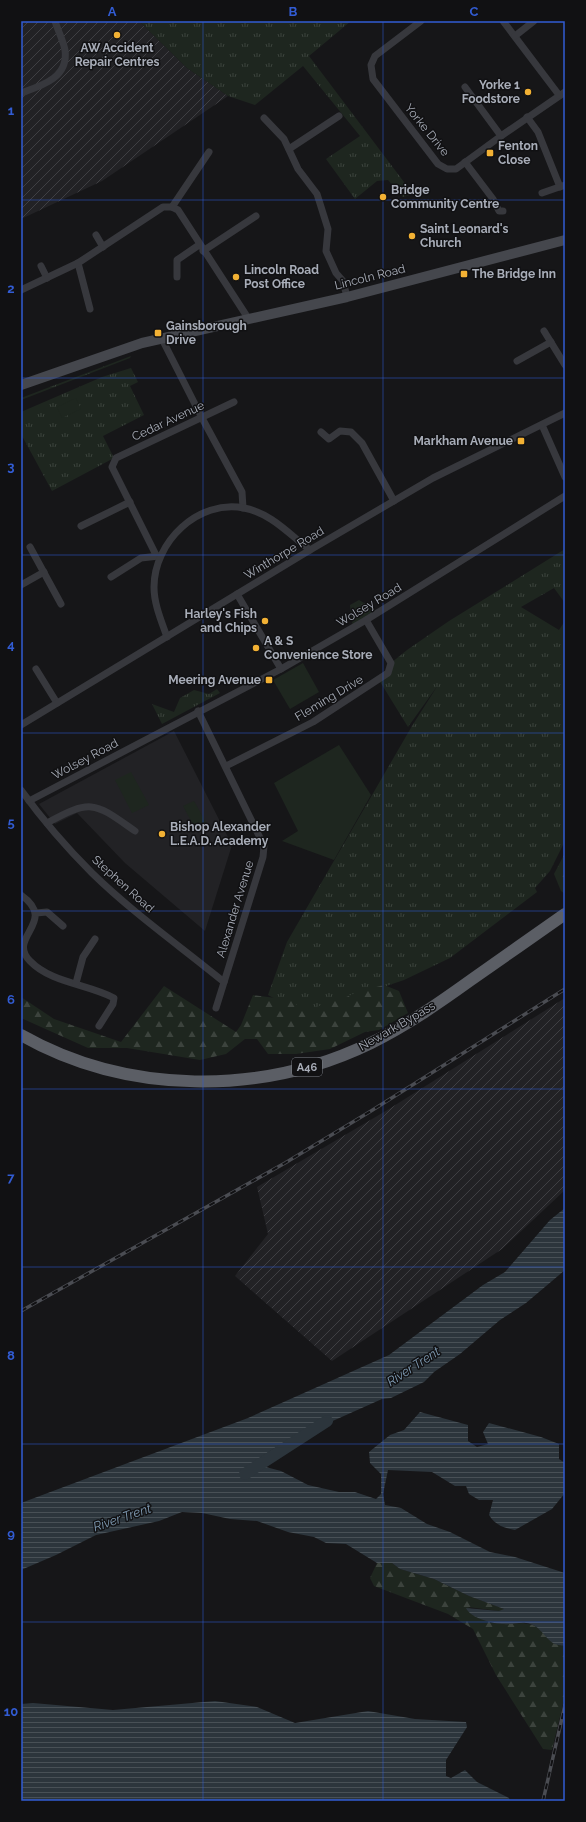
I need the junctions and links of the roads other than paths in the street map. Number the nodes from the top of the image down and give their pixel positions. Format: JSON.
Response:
{"nodes":[{"id":1,"x":55,"y":21,"type":"edge"},
{"id":2,"x":421,"y":21,"type":"edge"},
{"id":3,"x":503,"y":21,"type":"edge"},
{"id":4,"x":534,"y":21,"type":"edge"},
{"id":5,"x":515,"y":36,"type":"junction"},
{"id":6,"x":464,"y":87,"type":"dead end"},
{"id":7,"x":21,"y":93,"type":"edge"},
{"id":8,"x":562,"y":94,"type":"edge"},
{"id":9,"x":339,"y":116,"type":"dead end"},
{"id":10,"x":527,"y":117,"type":"junction"},
{"id":11,"x":264,"y":118,"type":"dead end"},
{"id":12,"x":501,"y":136,"type":"junction"},
{"id":13,"x":289,"y":149,"type":"junction"},
{"id":14,"x":209,"y":152,"type":"dead end"},
{"id":15,"x":465,"y":162,"type":"junction"},
{"id":16,"x":563,"y":186,"type":"edge"},
{"id":17,"x":542,"y":193,"type":"dead end"},
{"id":18,"x":172,"y":207,"type":"junction"},
{"id":19,"x":503,"y":211,"type":"dead end"},
{"id":20,"x":256,"y":216,"type":"dead end"},
{"id":21,"x":96,"y":235,"type":"dead end"},
{"id":22,"x":565,"y":240,"type":"edge"},
{"id":23,"x":103,"y":247,"type":"junction"},
{"id":24,"x":201,"y":248,"type":"junction"},
{"id":25,"x":78,"y":263,"type":"junction"},
{"id":26,"x":41,"y":266,"type":"dead end"},
{"id":27,"x":177,"y":277,"type":"dead end"},
{"id":28,"x":47,"y":278,"type":"junction"},
{"id":29,"x":21,"y":290,"type":"edge"},
{"id":30,"x":347,"y":297,"type":"junction"},
{"id":31,"x":90,"y":309,"type":"dead end"},
{"id":32,"x":248,"y":318,"type":"junction"},
{"id":33,"x":544,"y":331,"type":"dead end"},
{"id":34,"x":162,"y":339,"type":"junction"},
{"id":35,"x":551,"y":342,"type":"junction"},
{"id":36,"x":517,"y":361,"type":"dead end"},
{"id":37,"x":565,"y":365,"type":"edge"},
{"id":38,"x":21,"y":385,"type":"edge"},
{"id":39,"x":234,"y":402,"type":"dead end"},
{"id":40,"x":565,"y":413,"type":"edge"},
{"id":41,"x":202,"y":418,"type":"junction"},
{"id":42,"x":542,"y":425,"type":"junction"},
{"id":43,"x":321,"y":432,"type":"dead end"},
{"id":44,"x":565,"y":477,"type":"edge"},
{"id":45,"x":565,"y":496,"type":"edge"},
{"id":46,"x":394,"y":501,"type":"junction"},
{"id":47,"x":130,"y":502,"type":"junction"},
{"id":48,"x":243,"y":508,"type":"junction"},
{"id":49,"x":81,"y":526,"type":"dead end"},
{"id":50,"x":30,"y":547,"type":"dead end"},
{"id":51,"x":310,"y":550,"type":"junction"},
{"id":52,"x":158,"y":555,"type":"junction"},
{"id":53,"x":44,"y":572,"type":"junction"},
{"id":54,"x":111,"y":577,"type":"dead end"},
{"id":55,"x":21,"y":585,"type":"edge"},
{"id":56,"x":237,"y":594,"type":"junction"},
{"id":57,"x":61,"y":604,"type":"dead end"},
{"id":58,"x":366,"y":620,"type":"junction"},
{"id":59,"x":167,"y":637,"type":"junction"},
{"id":60,"x":36,"y":668,"type":"dead end"},
{"id":61,"x":281,"y":669,"type":"junction"},
{"id":62,"x":57,"y":703,"type":"junction"},
{"id":63,"x":198,"y":711,"type":"junction"},
{"id":64,"x":21,"y":725,"type":"edge"},
{"id":65,"x":226,"y":766,"type":"junction"},
{"id":66,"x":21,"y":790,"type":"edge"},
{"id":67,"x":29,"y":801,"type":"junction"},
{"id":68,"x":47,"y":823,"type":"junction"},
{"id":69,"x":135,"y":831,"type":"dead end"},
{"id":70,"x":21,"y":895,"type":"edge"},
{"id":71,"x":36,"y":913,"type":"junction"},
{"id":72,"x":562,"y":916,"type":"edge"},
{"id":73,"x":63,"y":926,"type":"dead end"},
{"id":74,"x":95,"y":939,"type":"dead end"},
{"id":75,"x":224,"y":982,"type":"junction"},
{"id":76,"x":76,"y":983,"type":"junction"},
{"id":77,"x":216,"y":1008,"type":"dead end"},
{"id":78,"x":99,"y":1026,"type":"dead end"},
{"id":79,"x":21,"y":1035,"type":"edge"}],
"edges":[{"from":1,"to":7,"type":"street"},
{"from":2,"to":15,"type":"street","name":"Yorke Drive"},
{"from":3,"to":5,"type":"street","name":"Yorke Drive"},
{"from":4,"to":5,"type":"street"},
{"from":5,"to":8,"type":"street","name":"Yorke Drive"},
{"from":6,"to":12,"type":"street"},
{"from":8,"to":10,"type":"street","name":"Yorke Drive"},
{"from":9,"to":13,"type":"street"},
{"from":10,"to":12,"type":"street","name":"Yorke Drive"},
{"from":10,"to":16,"type":"street"},
{"from":11,"to":13,"type":"street"},
{"from":12,"to":15,"type":"street","name":"Yorke Drive"},
{"from":13,"to":30,"type":"street"},
{"from":14,"to":18,"type":"street"},
{"from":15,"to":19,"type":"street"},
{"from":16,"to":17,"type":"street"},
{"from":18,"to":23,"type":"street"},
{"from":18,"to":24,"type":"street"},
{"from":20,"to":24,"type":"street"},
{"from":21,"to":23,"type":"street"},
{"from":22,"to":30,"type":"main road","name":"Lincoln Road"},
{"from":23,"to":25,"type":"street"},
{"from":24,"to":27,"type":"street"},
{"from":24,"to":32,"type":"street"},
{"from":25,"to":28,"type":"street"},
{"from":25,"to":31,"type":"street"},
{"from":26,"to":28,"type":"street"},
{"from":28,"to":29,"type":"street"},
{"from":30,"to":32,"type":"main road","name":"Lincoln Road"},
{"from":32,"to":34,"type":"main road","name":"Lincoln Road"},
{"from":33,"to":35,"type":"street"},
{"from":34,"to":38,"type":"main road","name":"Lincoln Road"},
{"from":34,"to":41,"type":"street"},
{"from":35,"to":36,"type":"street"},
{"from":35,"to":37,"type":"street"},
{"from":39,"to":41,"type":"street","name":"Cedar Avenue"},
{"from":40,"to":42,"type":"street","name":"Winthorpe Road"},
{"from":41,"to":47,"type":"street","name":"Cedar Avenue"},
{"from":41,"to":48,"type":"street"},
{"from":42,"to":44,"type":"street"},
{"from":42,"to":46,"type":"street","name":"Winthorpe Road"},
{"from":43,"to":46,"type":"street"},
{"from":45,"to":58,"type":"street","name":"Wolsey Road"},
{"from":46,"to":51,"type":"street","name":"Winthorpe Road"},
{"from":47,"to":49,"type":"street"},
{"from":47,"to":52,"type":"street"},
{"from":48,"to":51,"type":"street"},
{"from":48,"to":52,"type":"street"},
{"from":50,"to":53,"type":"street"},
{"from":51,"to":56,"type":"street","name":"Winthorpe Road"},
{"from":52,"to":54,"type":"street"},
{"from":52,"to":59,"type":"street"},
{"from":53,"to":55,"type":"street"},
{"from":53,"to":57,"type":"street"},
{"from":56,"to":59,"type":"street","name":"Winthorpe Road"},
{"from":56,"to":61,"type":"street"},
{"from":58,"to":61,"type":"street","name":"Wolsey Road"},
{"from":58,"to":65,"type":"street","name":"Fleming Drive"},
{"from":59,"to":62,"type":"street","name":"Winthorpe Road"},
{"from":60,"to":62,"type":"street"},
{"from":61,"to":63,"type":"street","name":"Wolsey Road"},
{"from":62,"to":64,"type":"street","name":"Winthorpe Road"},
{"from":63,"to":65,"type":"street","name":"Alexander Avenue"},
{"from":63,"to":67,"type":"street","name":"Wolsey Road"},
{"from":65,"to":75,"type":"street","name":"Alexander Avenue"},
{"from":66,"to":67,"type":"street","name":"Stephen Road"},
{"from":67,"to":68,"type":"street","name":"Stephen Road"},
{"from":68,"to":69,"type":"street"},
{"from":68,"to":75,"type":"street","name":"Stephen Road"},
{"from":70,"to":71,"type":"street"},
{"from":71,"to":73,"type":"street"},
{"from":71,"to":76,"type":"street"},
{"from":72,"to":79,"type":"highway","name":"Newark Bypass","number":"A46"},
{"from":74,"to":76,"type":"street"},
{"from":75,"to":77,"type":"street","name":"Alexander Avenue"},
{"from":76,"to":78,"type":"street"}]}
